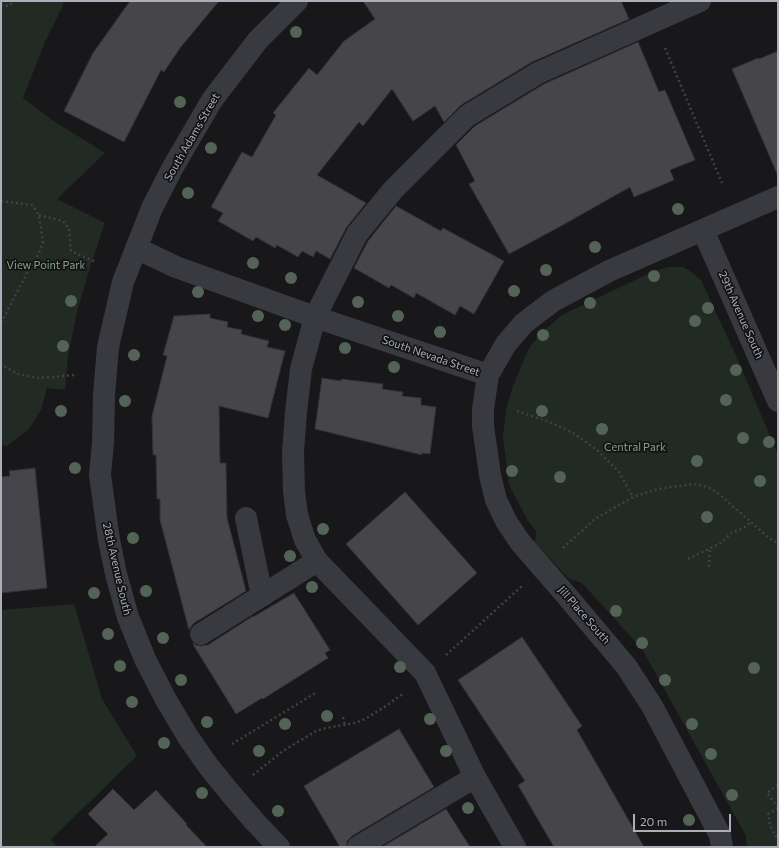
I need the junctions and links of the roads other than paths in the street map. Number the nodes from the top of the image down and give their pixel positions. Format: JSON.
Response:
{"nodes":[{"id":1,"x":297,"y":1,"type":"edge"},
{"id":2,"x":700,"y":1,"type":"edge"},
{"id":3,"x":778,"y":197,"type":"edge"},
{"id":4,"x":703,"y":230,"type":"junction"},
{"id":5,"x":136,"y":248,"type":"junction"},
{"id":6,"x":315,"y":317,"type":"junction"},
{"id":7,"x":488,"y":376,"type":"junction"},
{"id":8,"x":778,"y":401,"type":"edge"},
{"id":9,"x":246,"y":518,"type":"dead end"},
{"id":10,"x":317,"y":561,"type":"junction"},
{"id":11,"x":262,"y":596,"type":"junction"},
{"id":12,"x":201,"y":634,"type":"dead end"},
{"id":13,"x":475,"y":777,"type":"junction"},
{"id":14,"x":279,"y":847,"type":"edge"},
{"id":15,"x":358,"y":847,"type":"edge"},
{"id":16,"x":515,"y":847,"type":"edge"},
{"id":17,"x":722,"y":847,"type":"edge"}],
"edges":[{"from":1,"to":5,"type":"street","name":"South Adams Street"},
{"from":2,"to":6,"type":"street"},
{"from":3,"to":4,"type":"street","name":"South Nevada Street"},
{"from":4,"to":7,"type":"street","name":"South Nevada Street"},
{"from":4,"to":8,"type":"street","name":"29th Avenue South"},
{"from":5,"to":6,"type":"street","name":"South Nevada Street"},
{"from":5,"to":14,"type":"street","name":"28th Avenue South"},
{"from":6,"to":7,"type":"street","name":"South Nevada Street"},
{"from":6,"to":10,"type":"street"},
{"from":7,"to":17,"type":"street","name":"Jill Place South"},
{"from":9,"to":11,"type":"street"},
{"from":10,"to":11,"type":"street"},
{"from":10,"to":13,"type":"street"},
{"from":11,"to":12,"type":"street"},
{"from":13,"to":15,"type":"street"},
{"from":13,"to":16,"type":"street"}]}
